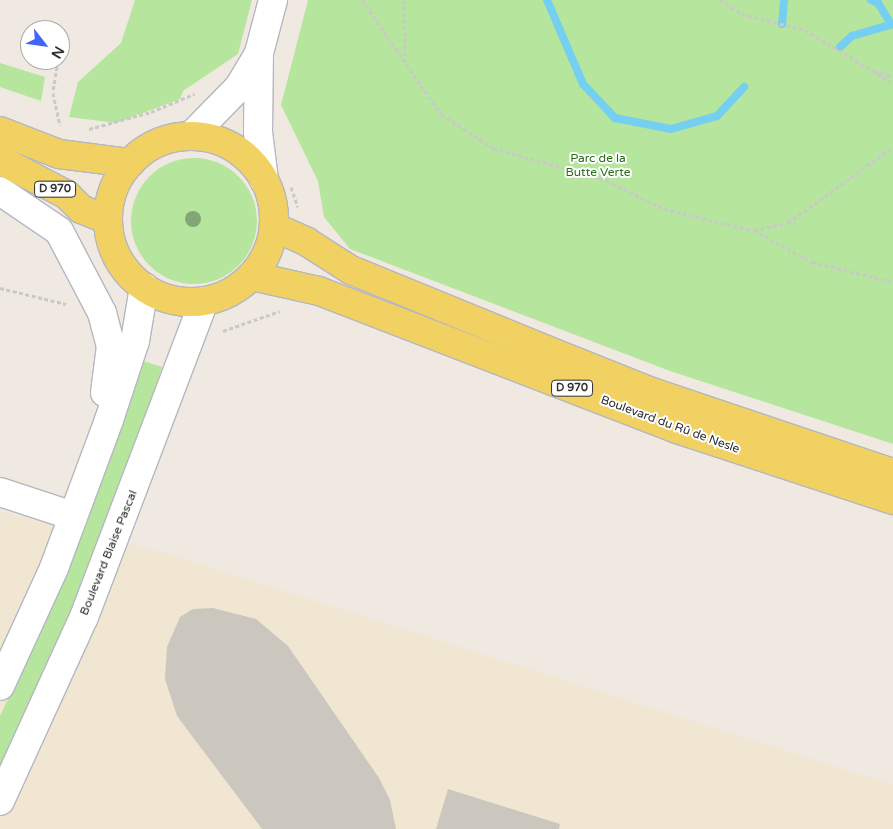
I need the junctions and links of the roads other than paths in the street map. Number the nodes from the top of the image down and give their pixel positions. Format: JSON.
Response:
{"nodes":[{"id":1,"x":273,"y":0,"type":"edge"},
{"id":2,"x":259,"y":53,"type":"junction"},
{"id":3,"x":0,"y":131,"type":"edge"},
{"id":4,"x":191,"y":136,"type":"junction"},
{"id":5,"x":0,"y":160,"type":"edge"},
{"id":6,"x":130,"y":163,"type":"junction"},
{"id":7,"x":264,"y":180,"type":"junction"},
{"id":8,"x":0,"y":191,"type":"edge"},
{"id":9,"x":108,"y":220,"type":"junction"},
{"id":10,"x":274,"y":227,"type":"junction"},
{"id":11,"x":252,"y":276,"type":"junction"},
{"id":12,"x":144,"y":287,"type":"junction"},
{"id":13,"x":204,"y":301,"type":"junction"},
{"id":14,"x":893,"y":473,"type":"edge"},
{"id":15,"x":86,"y":482,"type":"junction"},
{"id":16,"x":0,"y":492,"type":"edge"},
{"id":17,"x":893,"y":500,"type":"edge"},
{"id":18,"x":73,"y":516,"type":"junction"},
{"id":19,"x":0,"y":686,"type":"edge"},
{"id":20,"x":0,"y":801,"type":"edge"}],
"edges":[{"from":1,"to":2,"type":"street"},
{"from":2,"to":4,"type":"street"},
{"from":2,"to":7,"type":"street"},
{"from":3,"to":6,"type":"main road"},
{"from":4,"to":6,"type":"main road"},
{"from":4,"to":7,"type":"main road"},
{"from":5,"to":9,"type":"main road","number":"D 970"},
{"from":6,"to":9,"type":"main road"},
{"from":7,"to":10,"type":"main road"},
{"from":8,"to":15,"type":"street"},
{"from":9,"to":12,"type":"main road"},
{"from":10,"to":11,"type":"main road"},
{"from":10,"to":14,"type":"main road"},
{"from":11,"to":13,"type":"main road"},
{"from":11,"to":17,"type":"main road","name":"Boulevard du Rû de Nesle","number":"D 970"},
{"from":12,"to":13,"type":"main road"},
{"from":12,"to":15,"type":"street"},
{"from":13,"to":20,"type":"street","name":"Boulevard Blaise Pascal"},
{"from":15,"to":18,"type":"street"},
{"from":16,"to":18,"type":"street"},
{"from":18,"to":19,"type":"street"}]}
